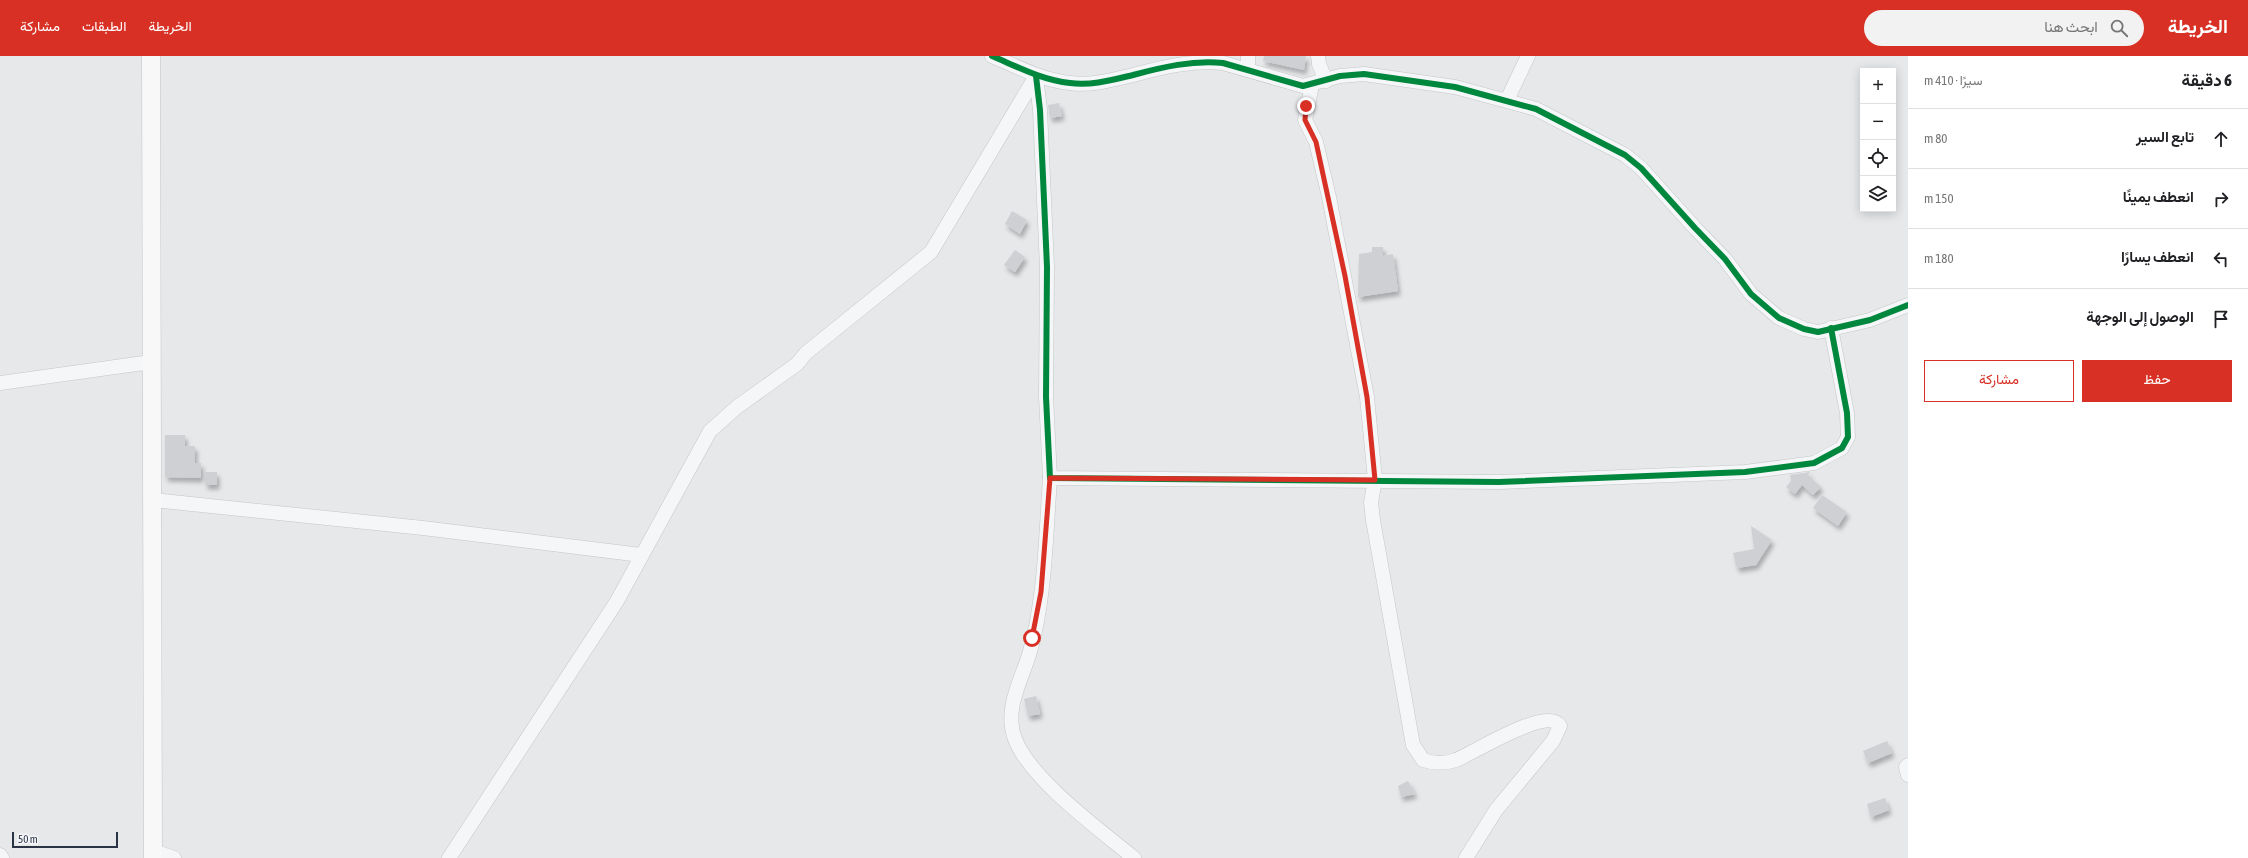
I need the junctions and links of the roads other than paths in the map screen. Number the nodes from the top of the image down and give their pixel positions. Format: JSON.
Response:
{"nodes":[{"id":1,"x":151,"y":56,"type":"edge"},
{"id":2,"x":992,"y":56,"type":"edge"},
{"id":3,"x":1248,"y":56,"type":"edge"},
{"id":4,"x":1318,"y":56,"type":"edge"},
{"id":5,"x":1528,"y":56,"type":"edge"},
{"id":6,"x":1239,"y":64,"type":"edge"},
{"id":7,"x":1036,"y":76,"type":"junction"},
{"id":8,"x":1326,"y":81,"type":"junction"},
{"id":9,"x":1312,"y":85,"type":"junction"},
{"id":10,"x":1507,"y":100,"type":"junction"},
{"id":11,"x":1908,"y":305,"type":"edge"},
{"id":12,"x":1831,"y":328,"type":"junction"},
{"id":13,"x":151,"y":362,"type":"junction"},
{"id":14,"x":0,"y":383,"type":"edge"},
{"id":15,"x":1050,"y":478,"type":"junction"},
{"id":16,"x":1375,"y":480,"type":"junction"},
{"id":17,"x":154,"y":500,"type":"junction"},
{"id":18,"x":641,"y":555,"type":"junction"},
{"id":19,"x":1908,"y":765,"type":"edge"},
{"id":20,"x":1908,"y":775,"type":"edge"},
{"id":21,"x":154,"y":854,"type":"edge"},
{"id":22,"x":0,"y":855,"type":"edge"},
{"id":23,"x":2,"y":858,"type":"edge"},
{"id":24,"x":174,"y":858,"type":"edge"},
{"id":25,"x":449,"y":858,"type":"edge"},
{"id":26,"x":1134,"y":858,"type":"edge"},
{"id":27,"x":1466,"y":858,"type":"edge"}],
"edges":[{"from":1,"to":13,"type":"main road"},
{"from":2,"to":7,"type":"street"},
{"from":3,"to":6,"type":"street"},
{"from":4,"to":8,"type":"street"},
{"from":5,"to":10,"type":"street"},
{"from":6,"to":7,"type":"street"},
{"from":6,"to":9,"type":"street"},
{"from":7,"to":15,"type":"street"},
{"from":7,"to":18,"type":"street"},
{"from":8,"to":9,"type":"street"},
{"from":8,"to":10,"type":"street"},
{"from":9,"to":16,"type":"street"},
{"from":10,"to":12,"type":"street"},
{"from":11,"to":12,"type":"street"},
{"from":12,"to":16,"type":"street"},
{"from":13,"to":14,"type":"street"},
{"from":13,"to":17,"type":"main road"},
{"from":15,"to":16,"type":"street"},
{"from":15,"to":26,"type":"street"},
{"from":16,"to":27,"type":"street"},
{"from":17,"to":18,"type":"street"},
{"from":17,"to":21,"type":"main road"},
{"from":18,"to":25,"type":"street"},
{"from":19,"to":20,"type":"street"},
{"from":21,"to":24,"type":"street"},
{"from":22,"to":23,"type":"street"}]}
